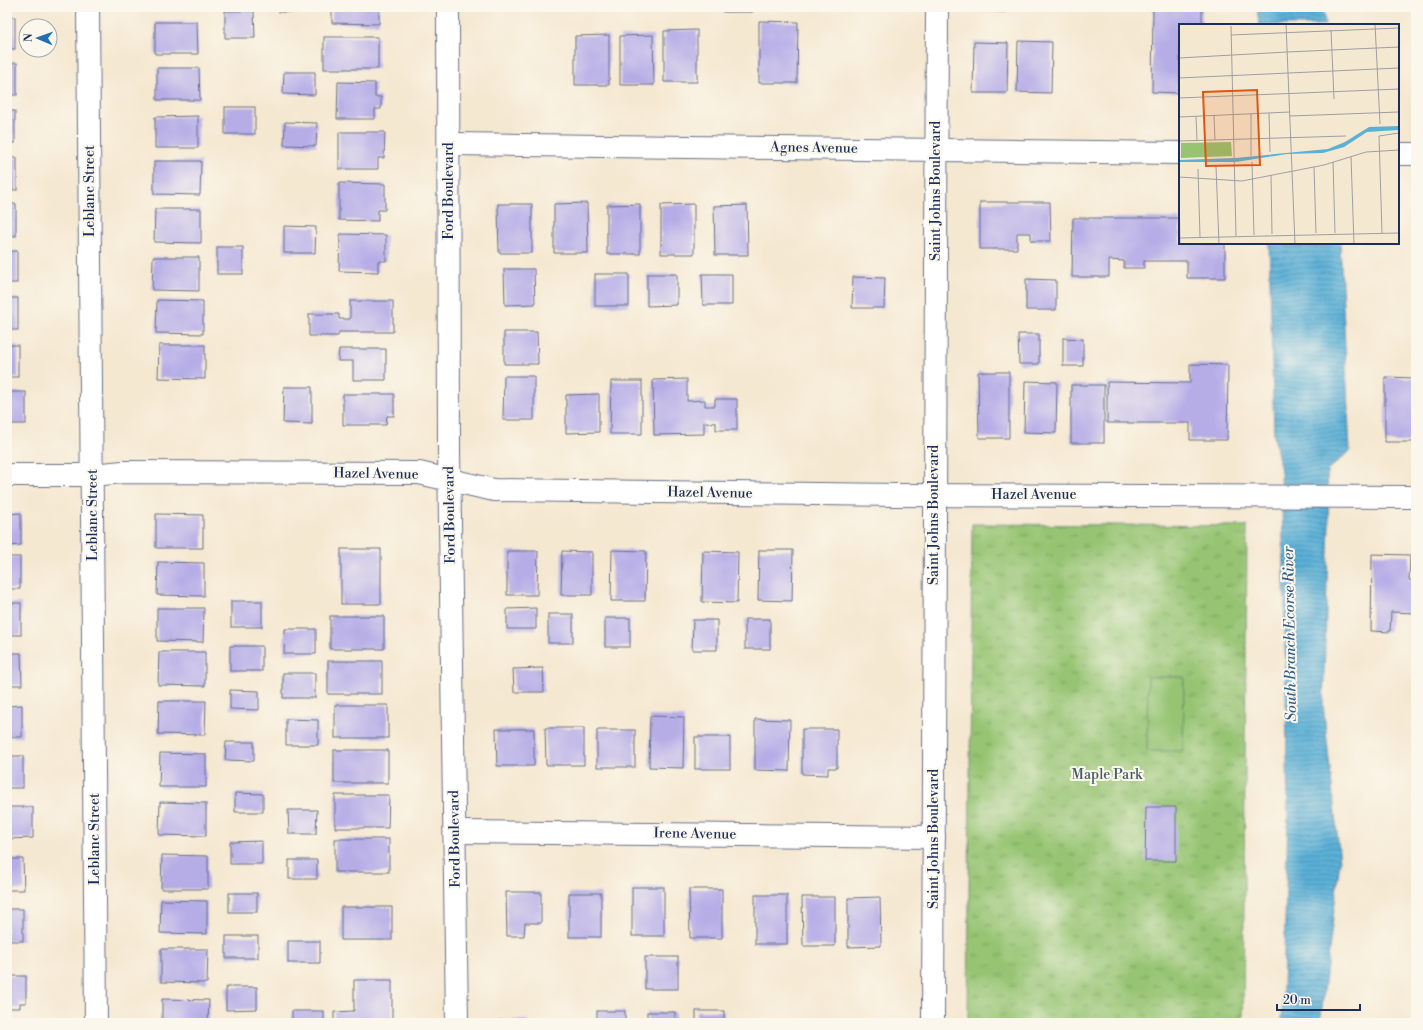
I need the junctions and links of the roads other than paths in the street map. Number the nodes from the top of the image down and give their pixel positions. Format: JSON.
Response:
{"nodes":[{"id":1,"x":88,"y":7,"type":"edge"},
{"id":2,"x":448,"y":7,"type":"edge"},
{"id":3,"x":937,"y":7,"type":"edge"},
{"id":4,"x":449,"y":144,"type":"junction"},
{"id":5,"x":936,"y":150,"type":"junction"},
{"id":6,"x":1179,"y":153,"type":"edge"},
{"id":7,"x":1399,"y":154,"type":"edge"},
{"id":8,"x":1416,"y":154,"type":"edge"},
{"id":9,"x":7,"y":474,"type":"edge"},
{"id":10,"x":92,"y":475,"type":"junction"},
{"id":11,"x":449,"y":481,"type":"junction"},
{"id":12,"x":934,"y":495,"type":"junction"},
{"id":13,"x":1416,"y":497,"type":"edge"},
{"id":14,"x":456,"y":832,"type":"junction"},
{"id":15,"x":934,"y":837,"type":"junction"},
{"id":16,"x":96,"y":1023,"type":"edge"},
{"id":17,"x":457,"y":1023,"type":"edge"},
{"id":18,"x":933,"y":1023,"type":"edge"}],
"edges":[{"from":1,"to":10,"type":"street","name":"Leblanc Street"},
{"from":2,"to":4,"type":"street","name":"Ford Boulevard"},
{"from":3,"to":5,"type":"street","name":"Saint Johns Boulevard"},
{"from":4,"to":5,"type":"street","name":"Agnes Avenue"},
{"from":4,"to":11,"type":"street","name":"Ford Boulevard"},
{"from":5,"to":6,"type":"street","name":"Agnes Avenue"},
{"from":5,"to":12,"type":"street","name":"Saint Johns Boulevard"},
{"from":7,"to":8,"type":"street"},
{"from":9,"to":10,"type":"street","name":"Hazel Avenue"},
{"from":10,"to":11,"type":"street","name":"Hazel Avenue"},
{"from":10,"to":16,"type":"street","name":"Leblanc Street"},
{"from":11,"to":12,"type":"street","name":"Hazel Avenue"},
{"from":11,"to":14,"type":"street","name":"Ford Boulevard"},
{"from":12,"to":13,"type":"street","name":"Hazel Avenue"},
{"from":12,"to":15,"type":"street","name":"Saint Johns Boulevard"},
{"from":14,"to":15,"type":"street","name":"Irene Avenue"},
{"from":14,"to":17,"type":"street","name":"Ford Boulevard"},
{"from":15,"to":18,"type":"street","name":"Saint Johns Boulevard"}]}
